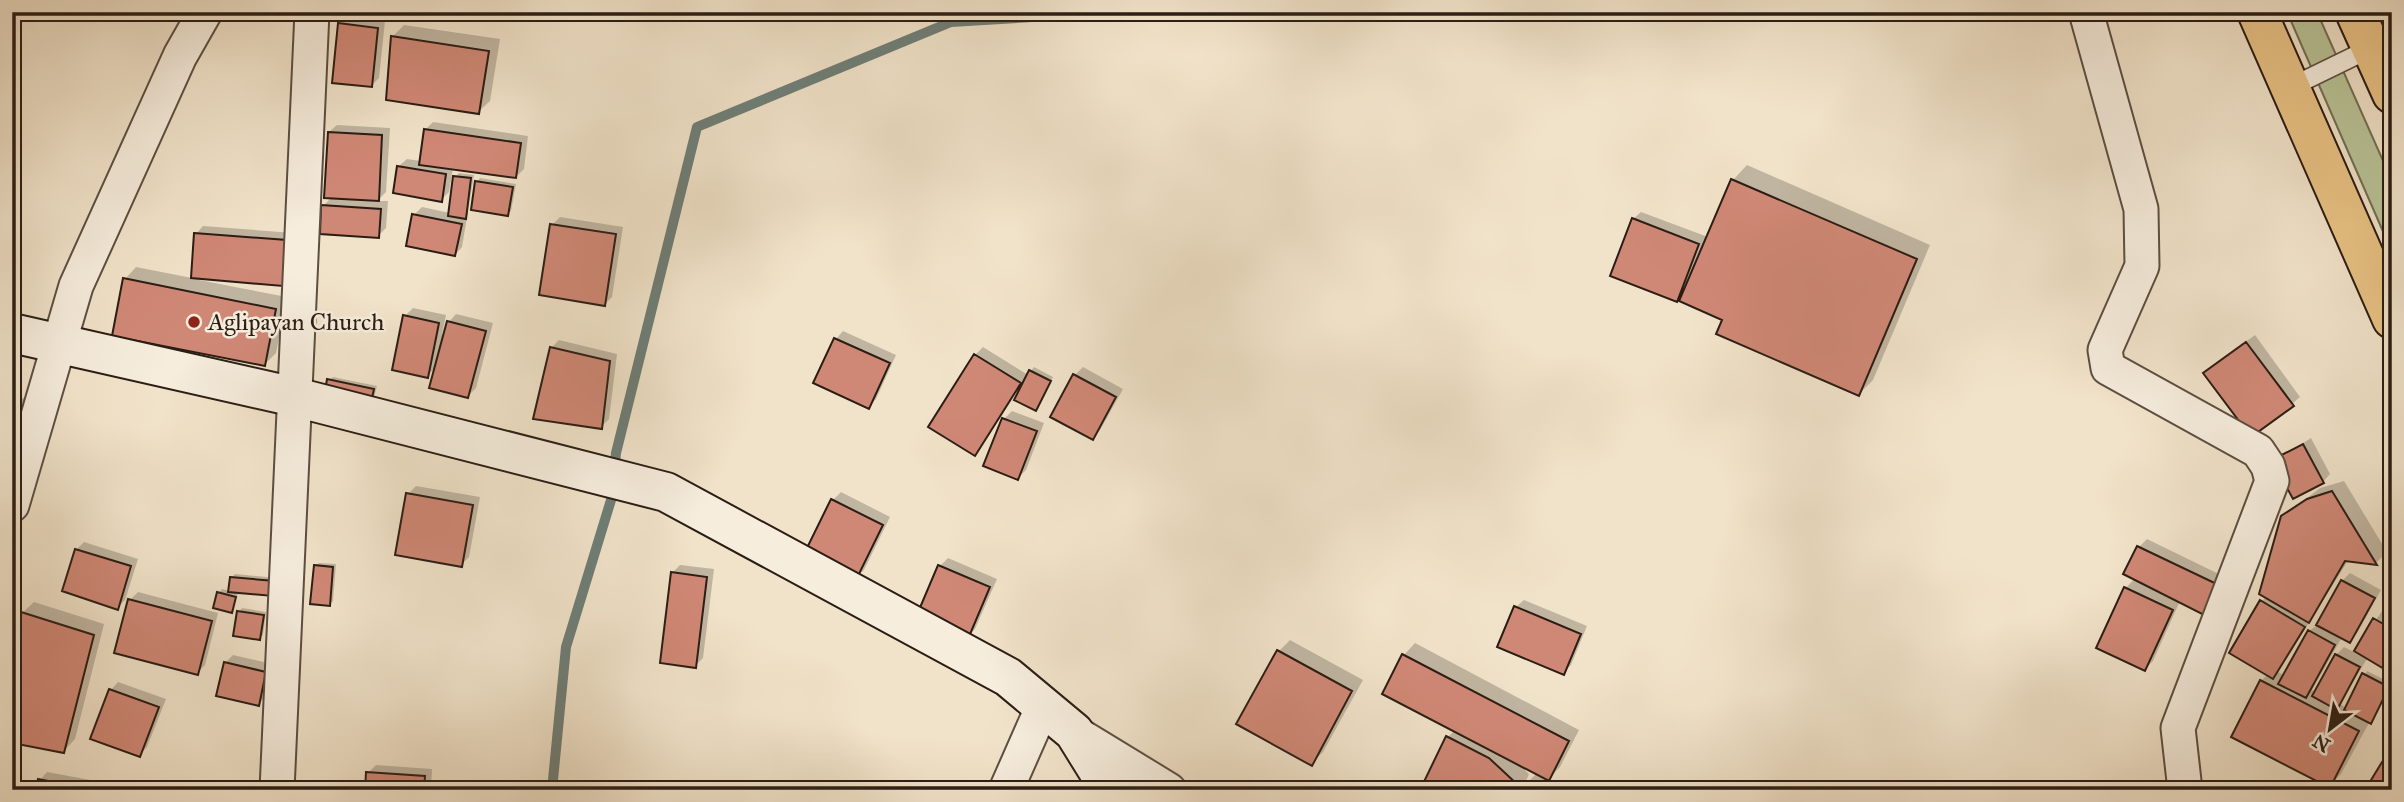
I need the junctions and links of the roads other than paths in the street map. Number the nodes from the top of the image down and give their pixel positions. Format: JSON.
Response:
{"nodes":[{"id":1,"x":205,"y":12,"type":"edge"},
{"id":2,"x":312,"y":12,"type":"edge"},
{"id":3,"x":2086,"y":12,"type":"edge"},
{"id":4,"x":2257,"y":12,"type":"edge"},
{"id":5,"x":2355,"y":12,"type":"edge"},
{"id":6,"x":2371,"y":48,"type":"junction"},
{"id":7,"x":2291,"y":87,"type":"junction"},
{"id":8,"x":2392,"y":94,"type":"edge"},
{"id":9,"x":2392,"y":319,"type":"edge"},
{"id":10,"x":12,"y":333,"type":"edge"},
{"id":11,"x":58,"y":343,"type":"junction"},
{"id":12,"x":295,"y":397,"type":"junction"},
{"id":13,"x":12,"y":506,"type":"edge"},
{"id":14,"x":1043,"y":706,"type":"junction"},
{"id":15,"x":1074,"y":732,"type":"junction"},
{"id":16,"x":277,"y":790,"type":"edge"},
{"id":17,"x":1006,"y":790,"type":"edge"},
{"id":18,"x":1110,"y":790,"type":"edge"},
{"id":19,"x":1169,"y":790,"type":"edge"},
{"id":20,"x":2185,"y":790,"type":"edge"}],
"edges":[{"from":1,"to":11,"type":"street"},
{"from":2,"to":12,"type":"street"},
{"from":3,"to":20,"type":"street"},
{"from":4,"to":7,"type":"highway"},
{"from":5,"to":6,"type":"highway"},
{"from":6,"to":7,"type":"lane"},
{"from":6,"to":8,"type":"highway"},
{"from":7,"to":9,"type":"highway"},
{"from":10,"to":11,"type":"main road"},
{"from":11,"to":12,"type":"main road"},
{"from":11,"to":13,"type":"street"},
{"from":12,"to":14,"type":"main road"},
{"from":12,"to":16,"type":"street"},
{"from":14,"to":15,"type":"main road"},
{"from":14,"to":17,"type":"street"},
{"from":15,"to":18,"type":"main road"},
{"from":15,"to":19,"type":"street"}]}
